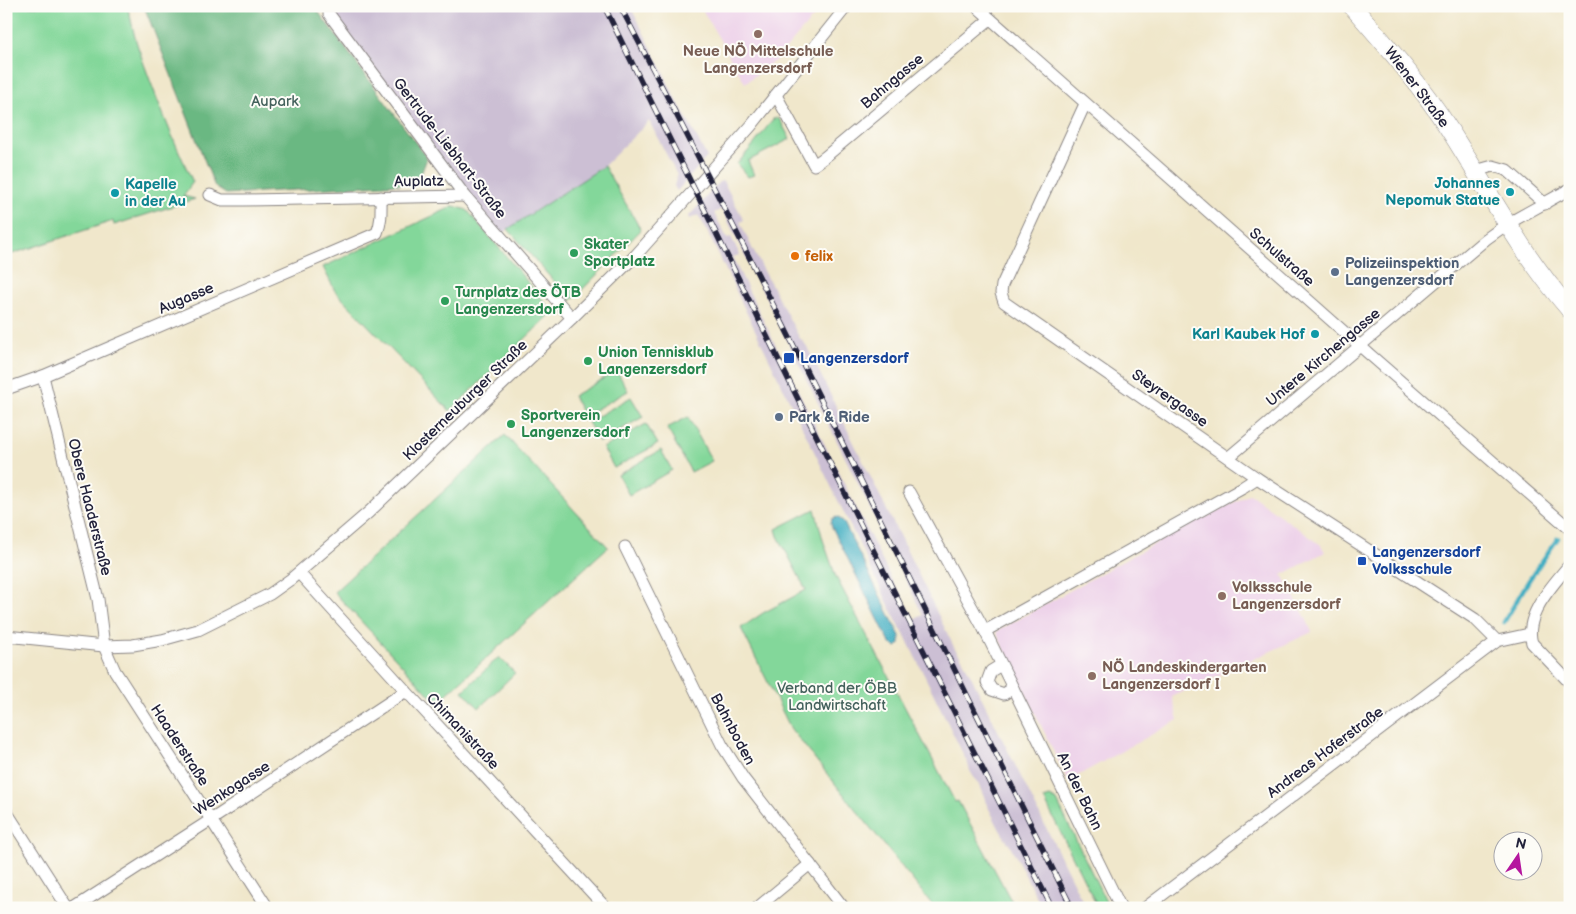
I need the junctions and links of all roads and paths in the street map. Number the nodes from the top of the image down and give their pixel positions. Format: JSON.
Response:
{"nodes":[{"id":1,"x":847,"y":6,"type":"edge"},
{"id":2,"x":976,"y":6,"type":"edge"},
{"id":3,"x":1352,"y":6,"type":"edge"},
{"id":4,"x":329,"y":14,"type":"dead end"},
{"id":5,"x":990,"y":19,"type":"junction"},
{"id":6,"x":776,"y":95,"type":"junction"},
{"id":7,"x":1085,"y":104,"type":"junction"},
{"id":8,"x":1475,"y":171,"type":"junction"},
{"id":9,"x":1570,"y":189,"type":"edge"},
{"id":10,"x":210,"y":195,"type":"dead end"},
{"id":11,"x":465,"y":196,"type":"junction"},
{"id":12,"x":381,"y":197,"type":"junction"},
{"id":13,"x":1545,"y":204,"type":"junction"},
{"id":14,"x":1507,"y":224,"type":"junction"},
{"id":15,"x":377,"y":233,"type":"joint"},
{"id":16,"x":1570,"y":310,"type":"edge"},
{"id":17,"x":572,"y":318,"type":"junction"},
{"id":18,"x":1360,"y":346,"type":"junction"},
{"id":19,"x":43,"y":376,"type":"junction"},
{"id":20,"x":6,"y":389,"type":"edge"},
{"id":21,"x":1229,"y":457,"type":"junction"},
{"id":22,"x":1257,"y":478,"type":"junction"},
{"id":23,"x":909,"y":492,"type":"dead end"},
{"id":24,"x":1570,"y":529,"type":"edge"},
{"id":25,"x":625,"y":547,"type":"dead end"},
{"id":26,"x":1570,"y":564,"type":"edge"},
{"id":27,"x":299,"y":573,"type":"junction"},
{"id":28,"x":985,"y":631,"type":"junction"},
{"id":29,"x":1529,"y":634,"type":"junction"},
{"id":30,"x":6,"y":636,"type":"edge"},
{"id":31,"x":1497,"y":641,"type":"junction"},
{"id":32,"x":104,"y":646,"type":"junction"},
{"id":33,"x":1001,"y":664,"type":"junction"},
{"id":34,"x":1570,"y":684,"type":"edge"},
{"id":35,"x":1013,"y":688,"type":"junction"},
{"id":36,"x":406,"y":692,"type":"junction"},
{"id":37,"x":6,"y":811,"type":"edge"},
{"id":38,"x":210,"y":820,"type":"junction"},
{"id":39,"x":810,"y":864,"type":"junction"},
{"id":40,"x":68,"y":908,"type":"edge"},
{"id":41,"x":74,"y":908,"type":"edge"},
{"id":42,"x":268,"y":908,"type":"edge"},
{"id":43,"x":606,"y":908,"type":"edge"},
{"id":44,"x":757,"y":908,"type":"edge"},
{"id":45,"x":844,"y":908,"type":"edge"},
{"id":46,"x":1121,"y":908,"type":"edge"},
{"id":47,"x":1145,"y":908,"type":"edge"}],
"edges":[{"from":1,"to":6,"type":"street","name":"Klosterneuburger Straße"},
{"from":2,"to":5,"type":"street","name":"Schulstraße"},
{"from":3,"to":8,"type":"main road","name":"Wiener Straße"},
{"from":4,"to":11,"type":"street","name":"Gertrude-Liebhart-Straße"},
{"from":5,"to":6,"type":"street","name":"Bahngasse"},
{"from":5,"to":7,"type":"street","name":"Schulstraße"},
{"from":6,"to":17,"type":"street","name":"Klosterneuburger Straße"},
{"from":7,"to":18,"type":"street","name":"Schulstraße"},
{"from":7,"to":21,"type":"street","name":"Steyrergasse"},
{"from":8,"to":13,"type":"street"},
{"from":8,"to":14,"type":"main road","name":"Wiener Straße"},
{"from":9,"to":13,"type":"street","name":"Untere Kirchengasse"},
{"from":10,"to":12,"type":"street"},
{"from":11,"to":12,"type":"street","name":"Auplatz"},
{"from":11,"to":17,"type":"street","name":"Gertrude-Liebhart-Straße"},
{"from":12,"to":15,"type":"street","name":"Auplatz"},
{"from":13,"to":14,"type":"street","name":"Untere Kirchengasse"},
{"from":14,"to":16,"type":"main road","name":"Wiener Straße"},
{"from":14,"to":18,"type":"street","name":"Untere Kirchengasse"},
{"from":15,"to":19,"type":"street","name":"Augasse"},
{"from":17,"to":27,"type":"street","name":"Klosterneuburger Straße"},
{"from":18,"to":21,"type":"street","name":"Untere Kirchengasse"},
{"from":18,"to":24,"type":"street","name":"Schulstraße"},
{"from":19,"to":20,"type":"street","name":"Augasse"},
{"from":19,"to":32,"type":"street","name":"Obere Haaderstraße"},
{"from":21,"to":22,"type":"street","name":"Steyrergasse"},
{"from":22,"to":28,"type":"street"},
{"from":22,"to":31,"type":"street","name":"Steyrergasse"},
{"from":23,"to":28,"type":"street","name":"An der Bahn"},
{"from":25,"to":39,"type":"street","name":"Bahnboden"},
{"from":26,"to":29,"type":"street"},
{"from":27,"to":32,"type":"street","name":"Klosterneuburger Straße"},
{"from":27,"to":36,"type":"street","name":"Chimanistraße"},
{"from":28,"to":33,"type":"street","name":"An der Bahn"},
{"from":29,"to":31,"type":"street","name":"Andreas Hoferstraße"},
{"from":29,"to":34,"type":"street"},
{"from":30,"to":32,"type":"street","name":"Klosterneuburger Straße"},
{"from":31,"to":47,"type":"street","name":"Andreas Hoferstraße"},
{"from":32,"to":38,"type":"street","name":"Haaderstraße"},
{"from":33,"to":35,"type":"street","name":"An der Bahn"},
{"from":33,"to":35,"type":"street"},
{"from":35,"to":46,"type":"street","name":"An der Bahn"},
{"from":36,"to":38,"type":"street","name":"Wenkogasse"},
{"from":36,"to":43,"type":"street","name":"Chimanistraße"},
{"from":37,"to":40,"type":"street"},
{"from":38,"to":41,"type":"street","name":"Wenkogasse"},
{"from":38,"to":42,"type":"street","name":"Haaderstraße"},
{"from":39,"to":44,"type":"street"},
{"from":39,"to":45,"type":"street","name":"Bahnboden"}]}
